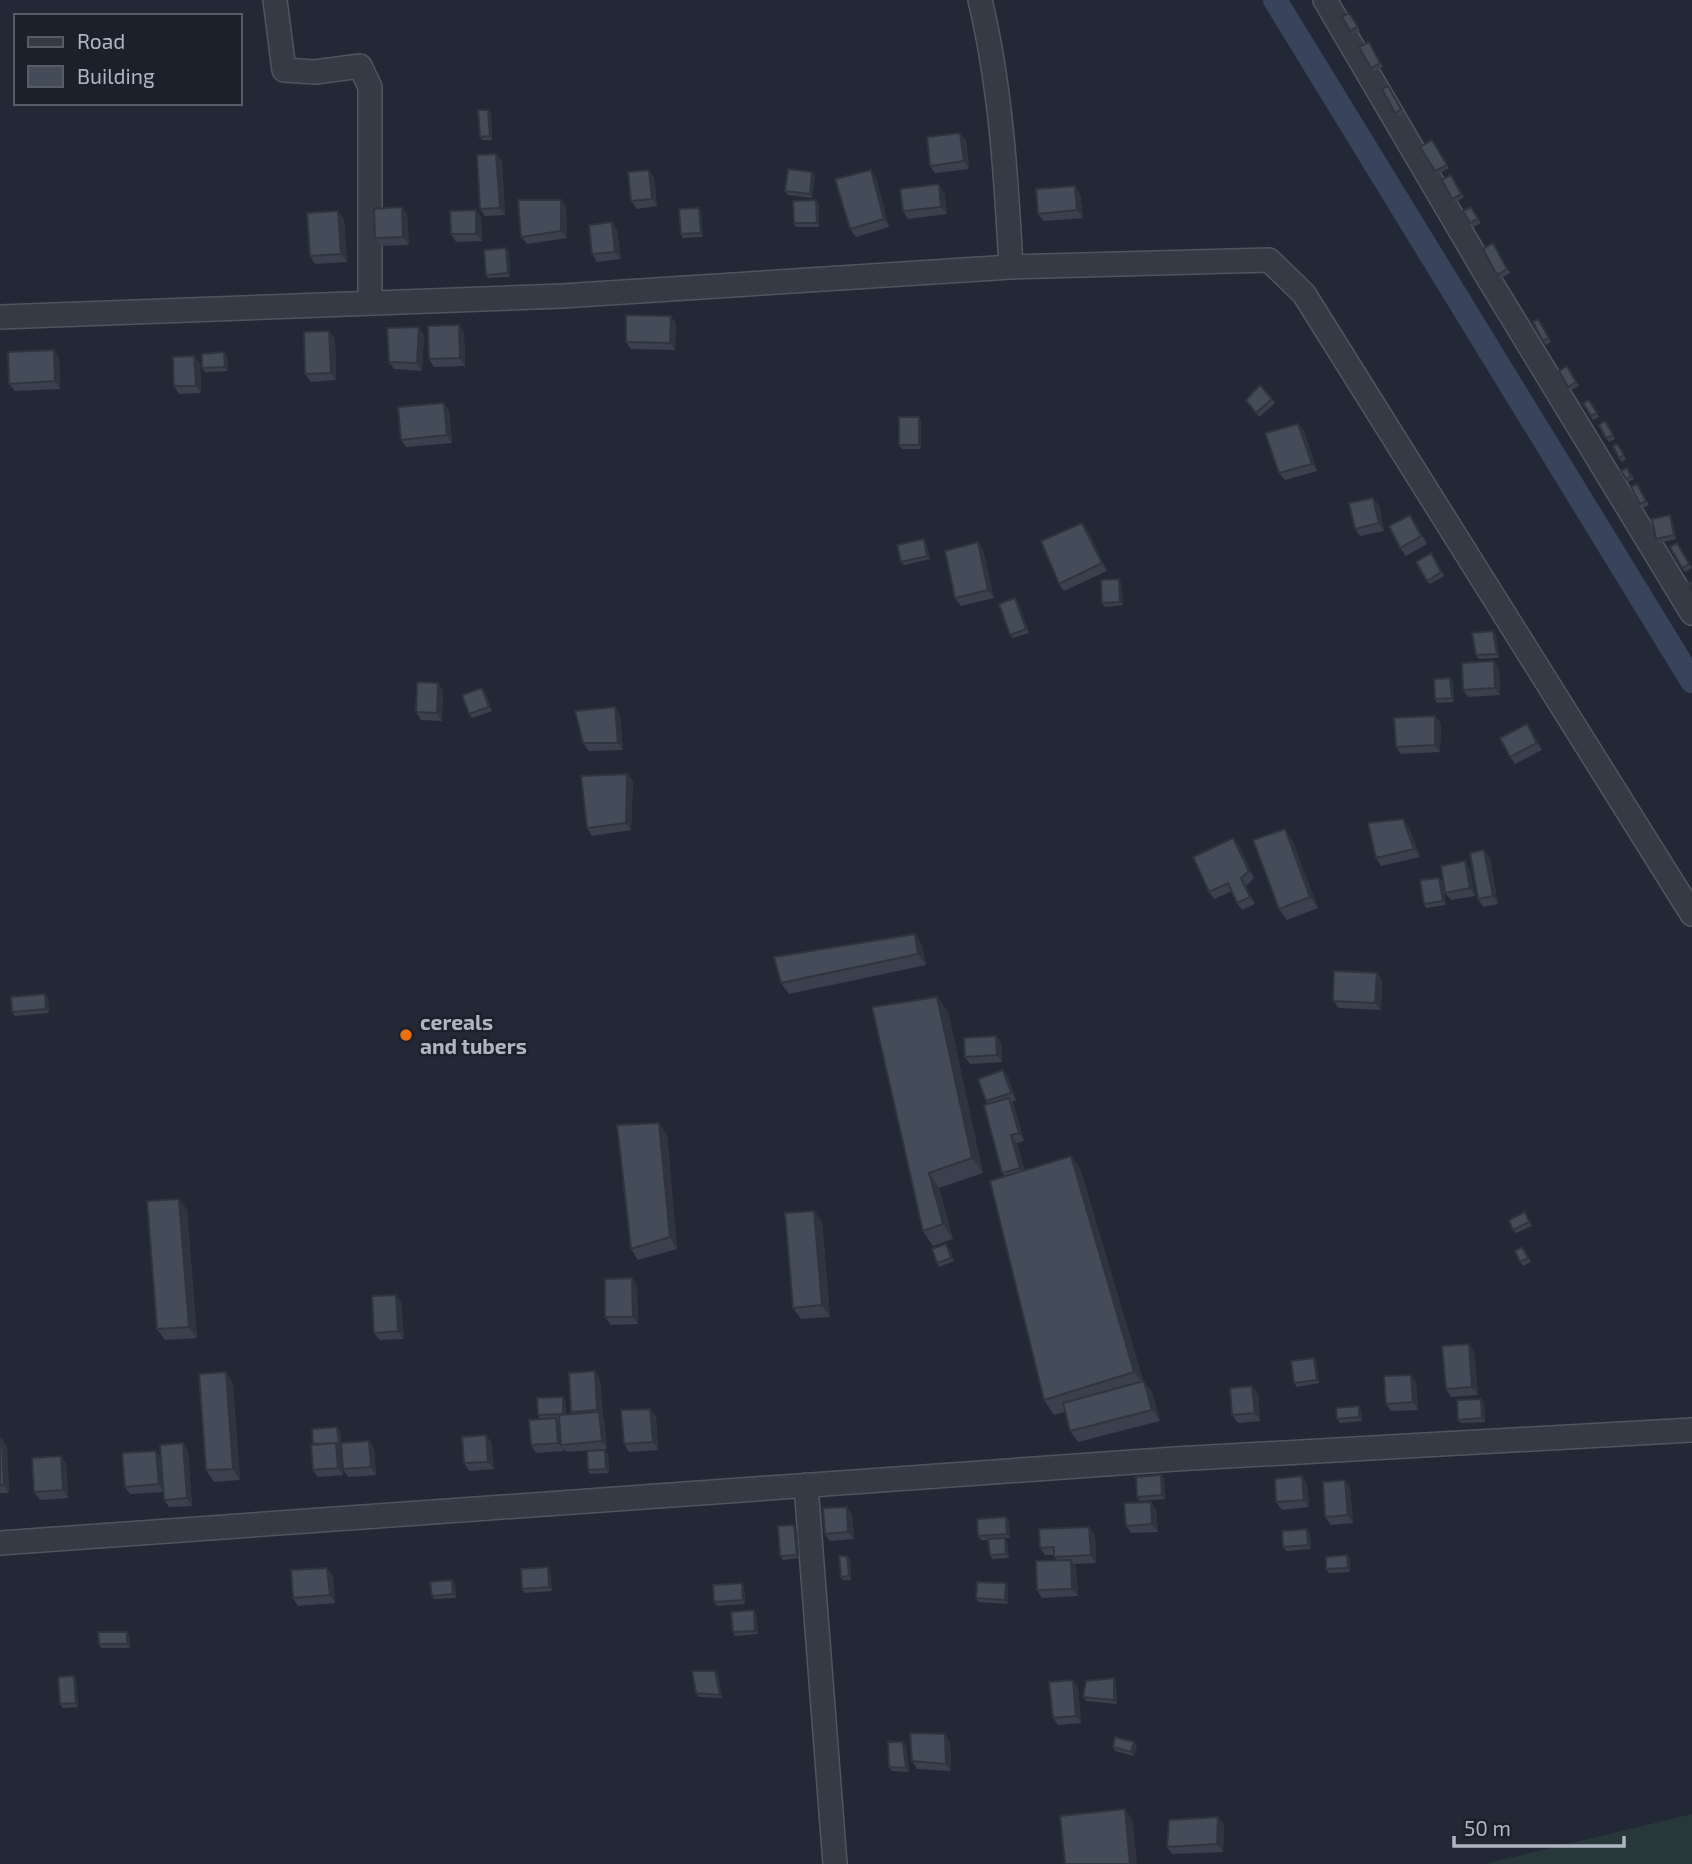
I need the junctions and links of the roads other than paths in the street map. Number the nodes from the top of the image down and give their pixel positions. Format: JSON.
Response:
{"nodes":[{"id":1,"x":275,"y":0,"type":"edge"},
{"id":2,"x":980,"y":0,"type":"edge"},
{"id":3,"x":1325,"y":0,"type":"edge"},
{"id":4,"x":1011,"y":267,"type":"junction"},
{"id":5,"x":370,"y":303,"type":"junction"},
{"id":6,"x":0,"y":317,"type":"edge"},
{"id":7,"x":1692,"y":612,"type":"edge"},
{"id":8,"x":1692,"y":914,"type":"edge"},
{"id":9,"x":1692,"y":1430,"type":"edge"},
{"id":10,"x":806,"y":1485,"type":"junction"},
{"id":11,"x":0,"y":1543,"type":"edge"},
{"id":12,"x":835,"y":1864,"type":"edge"}],
"edges":[{"from":1,"to":5,"type":"street"},
{"from":2,"to":4,"type":"street"},
{"from":3,"to":7,"type":"street"},
{"from":4,"to":5,"type":"street"},
{"from":4,"to":8,"type":"street"},
{"from":5,"to":6,"type":"street"},
{"from":9,"to":10,"type":"street"},
{"from":10,"to":11,"type":"street"},
{"from":10,"to":12,"type":"street"}]}
